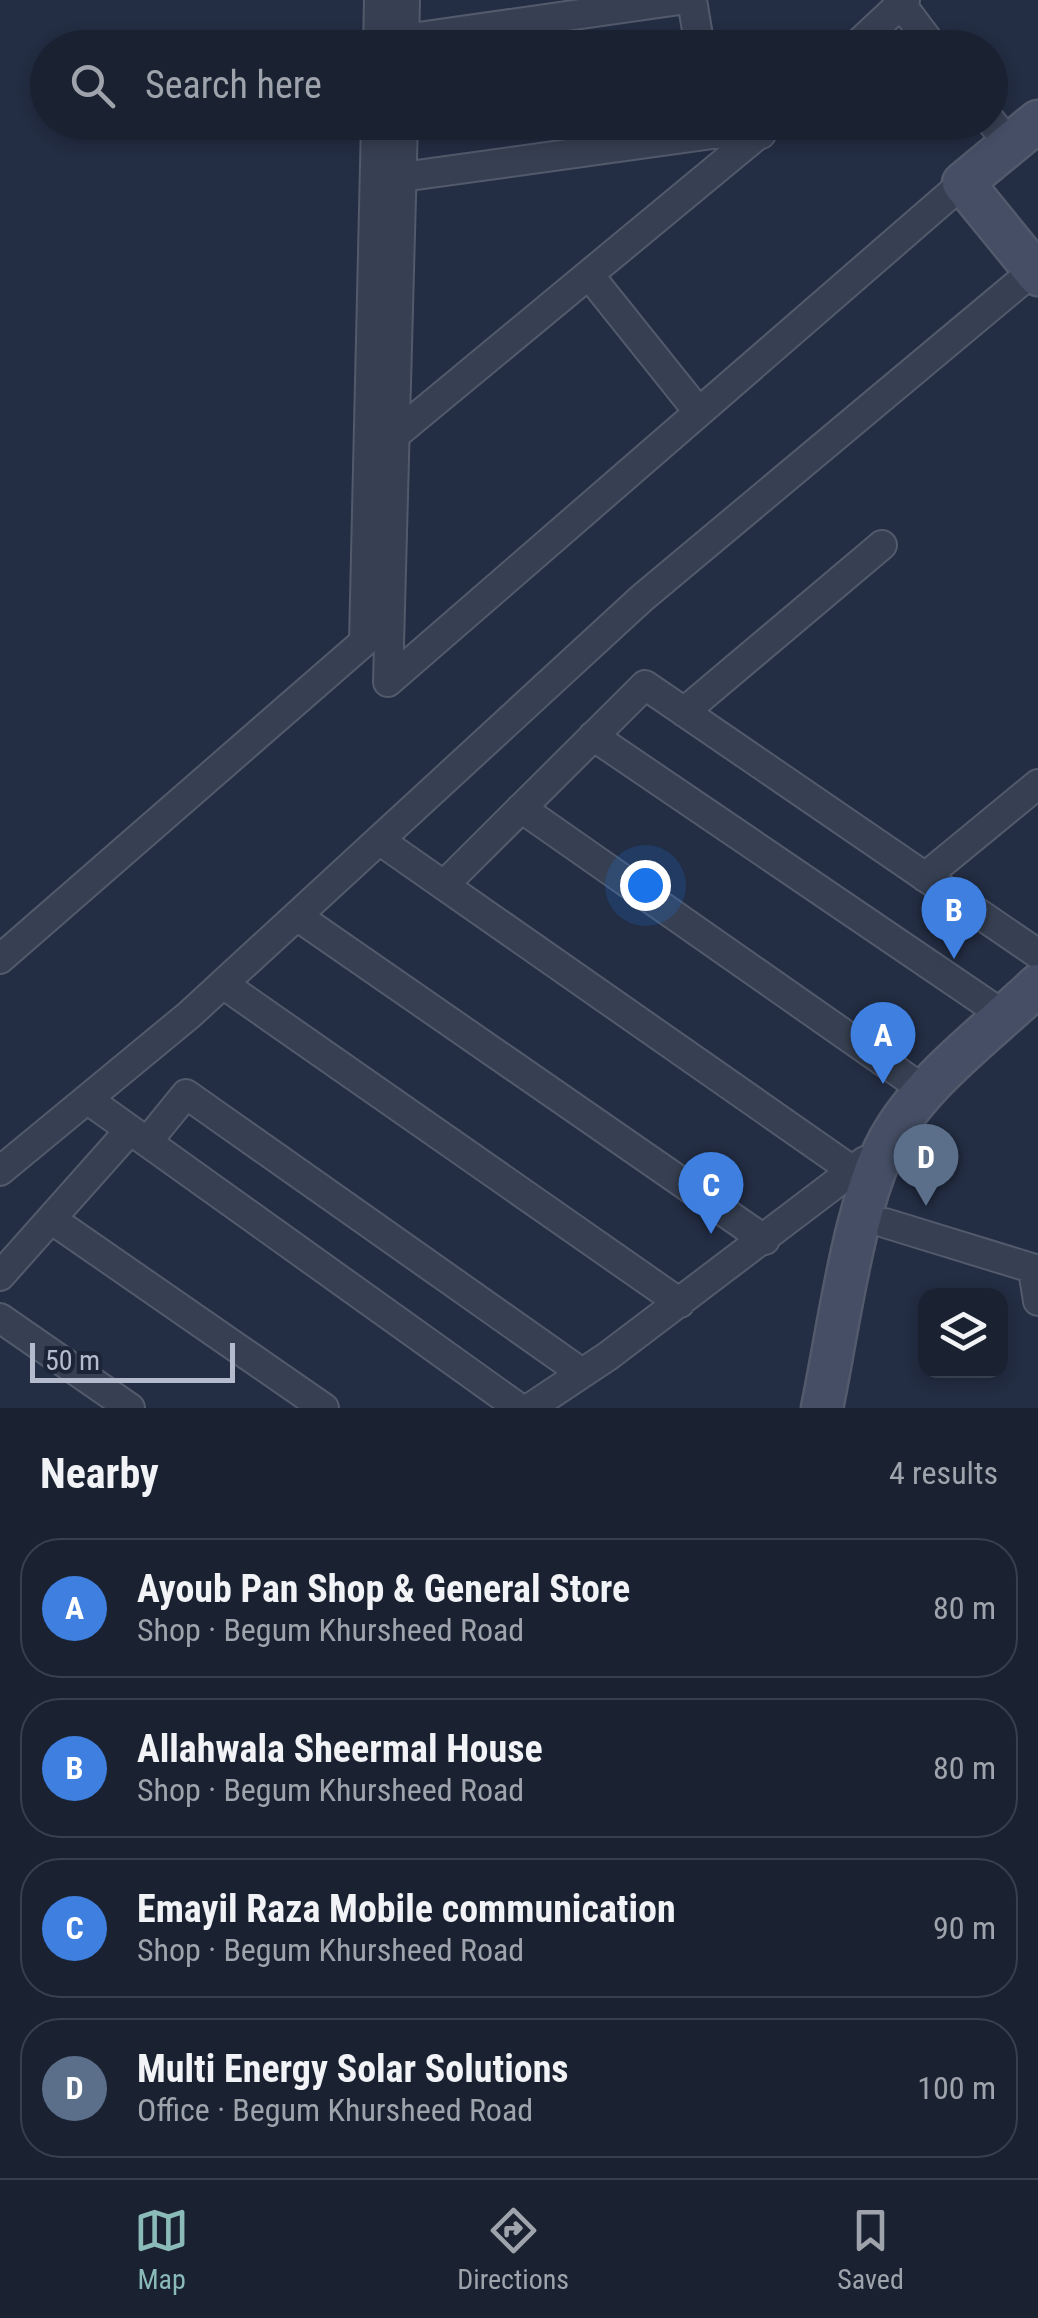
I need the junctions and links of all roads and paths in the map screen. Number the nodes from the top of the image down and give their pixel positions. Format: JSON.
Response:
{"nodes":[{"id":1,"x":379,"y":0,"type":"edge"},
{"id":2,"x":405,"y":0,"type":"edge"},
{"id":3,"x":680,"y":0,"type":"edge"},
{"id":4,"x":692,"y":0,"type":"edge"},
{"id":5,"x":903,"y":2,"type":"edge"},
{"id":6,"x":390,"y":30,"type":"edge"},
{"id":7,"x":399,"y":30,"type":"edge"},
{"id":8,"x":491,"y":30,"type":"edge"},
{"id":9,"x":697,"y":30,"type":"edge"},
{"id":10,"x":873,"y":30,"type":"edge"},
{"id":11,"x":922,"y":30,"type":"edge"},
{"id":12,"x":376,"y":140,"type":"edge"},
{"id":13,"x":403,"y":140,"type":"edge"},
{"id":14,"x":636,"y":140,"type":"edge"},
{"id":15,"x":752,"y":140,"type":"edge"},
{"id":16,"x":1003,"y":140,"type":"edge"},
{"id":17,"x":402,"y":177,"type":"junction"},
{"id":18,"x":963,"y":183,"type":"junction"},
{"id":19,"x":1037,"y":271,"type":"edge"},
{"id":20,"x":589,"y":275,"type":"junction"},
{"id":21,"x":697,"y":410,"type":"junction"},
{"id":22,"x":396,"y":435,"type":"junction"},
{"id":23,"x":882,"y":545,"type":"dead end"},
{"id":24,"x":684,"y":712,"type":"junction"},
{"id":25,"x":593,"y":736,"type":"junction"},
{"id":26,"x":1038,"y":784,"type":"edge"},
{"id":27,"x":521,"y":808,"type":"junction"},
{"id":28,"x":380,"y":840,"type":"junction"},
{"id":29,"x":925,"y":876,"type":"junction"},
{"id":30,"x":444,"y":884,"type":"junction"},
{"id":31,"x":296,"y":916,"type":"junction"},
{"id":32,"x":1038,"y":954,"type":"edge"},
{"id":33,"x":0,"y":959,"type":"edge"},
{"id":34,"x":223,"y":984,"type":"junction"},
{"id":35,"x":1030,"y":1003,"type":"edge"},
{"id":36,"x":927,"y":1092,"type":"junction"},
{"id":37,"x":87,"y":1099,"type":"junction"},
{"id":38,"x":138,"y":1136,"type":"junction"},
{"id":39,"x":888,"y":1141,"type":"junction"},
{"id":40,"x":0,"y":1171,"type":"edge"},
{"id":41,"x":853,"y":1172,"type":"junction"},
{"id":42,"x":51,"y":1219,"type":"junction"},
{"id":43,"x":885,"y":1224,"type":"junction"},
{"id":44,"x":765,"y":1240,"type":"junction"},
{"id":45,"x":1035,"y":1270,"type":"edge"},
{"id":46,"x":0,"y":1276,"type":"edge"},
{"id":47,"x":1038,"y":1302,"type":"edge"},
{"id":48,"x":680,"y":1303,"type":"junction"},
{"id":49,"x":0,"y":1318,"type":"edge"},
{"id":50,"x":582,"y":1373,"type":"junction"},
{"id":51,"x":130,"y":1408,"type":"edge"},
{"id":52,"x":324,"y":1408,"type":"edge"},
{"id":53,"x":519,"y":1408,"type":"edge"},
{"id":54,"x":530,"y":1408,"type":"edge"},
{"id":55,"x":822,"y":1408,"type":"edge"},
{"id":56,"x":846,"y":1408,"type":"edge"}],
"edges":[{"from":1,"to":6,"type":"street"},
{"from":2,"to":7,"type":"street"},
{"from":3,"to":8,"type":"street"},
{"from":4,"to":9,"type":"street"},
{"from":5,"to":10,"type":"street"},
{"from":5,"to":11,"type":"street"},
{"from":12,"to":33,"type":"street"},
{"from":13,"to":17,"type":"street"},
{"from":14,"to":17,"type":"street"},
{"from":15,"to":20,"type":"street"},
{"from":16,"to":18,"type":"main road"},
{"from":17,"to":22,"type":"street"},
{"from":18,"to":19,"type":"main road"},
{"from":18,"to":21,"type":"street"},
{"from":19,"to":28,"type":"street"},
{"from":20,"to":21,"type":"street"},
{"from":20,"to":22,"type":"street"},
{"from":21,"to":22,"type":"street"},
{"from":23,"to":24,"type":"street"},
{"from":24,"to":25,"type":"street"},
{"from":24,"to":29,"type":"street"},
{"from":25,"to":27,"type":"street"},
{"from":25,"to":35,"type":"street"},
{"from":26,"to":29,"type":"street"},
{"from":27,"to":30,"type":"street"},
{"from":27,"to":36,"type":"street"},
{"from":28,"to":30,"type":"street"},
{"from":28,"to":31,"type":"street"},
{"from":29,"to":32,"type":"street"},
{"from":30,"to":41,"type":"street"},
{"from":31,"to":34,"type":"street"},
{"from":31,"to":44,"type":"street"},
{"from":34,"to":37,"type":"street"},
{"from":34,"to":48,"type":"street"},
{"from":35,"to":36,"type":"main road"},
{"from":35,"to":43,"type":"main road"},
{"from":36,"to":39,"type":"main road"},
{"from":37,"to":38,"type":"street"},
{"from":37,"to":40,"type":"street"},
{"from":38,"to":42,"type":"street"},
{"from":38,"to":50,"type":"street"},
{"from":38,"to":53,"type":"street"},
{"from":39,"to":41,"type":"street"},
{"from":39,"to":55,"type":"main road"},
{"from":41,"to":44,"type":"street"},
{"from":42,"to":46,"type":"street"},
{"from":42,"to":52,"type":"street"},
{"from":43,"to":45,"type":"street"},
{"from":43,"to":56,"type":"main road"},
{"from":44,"to":48,"type":"street"},
{"from":45,"to":47,"type":"street"},
{"from":48,"to":50,"type":"street"},
{"from":49,"to":51,"type":"street"},
{"from":50,"to":54,"type":"street"}]}
